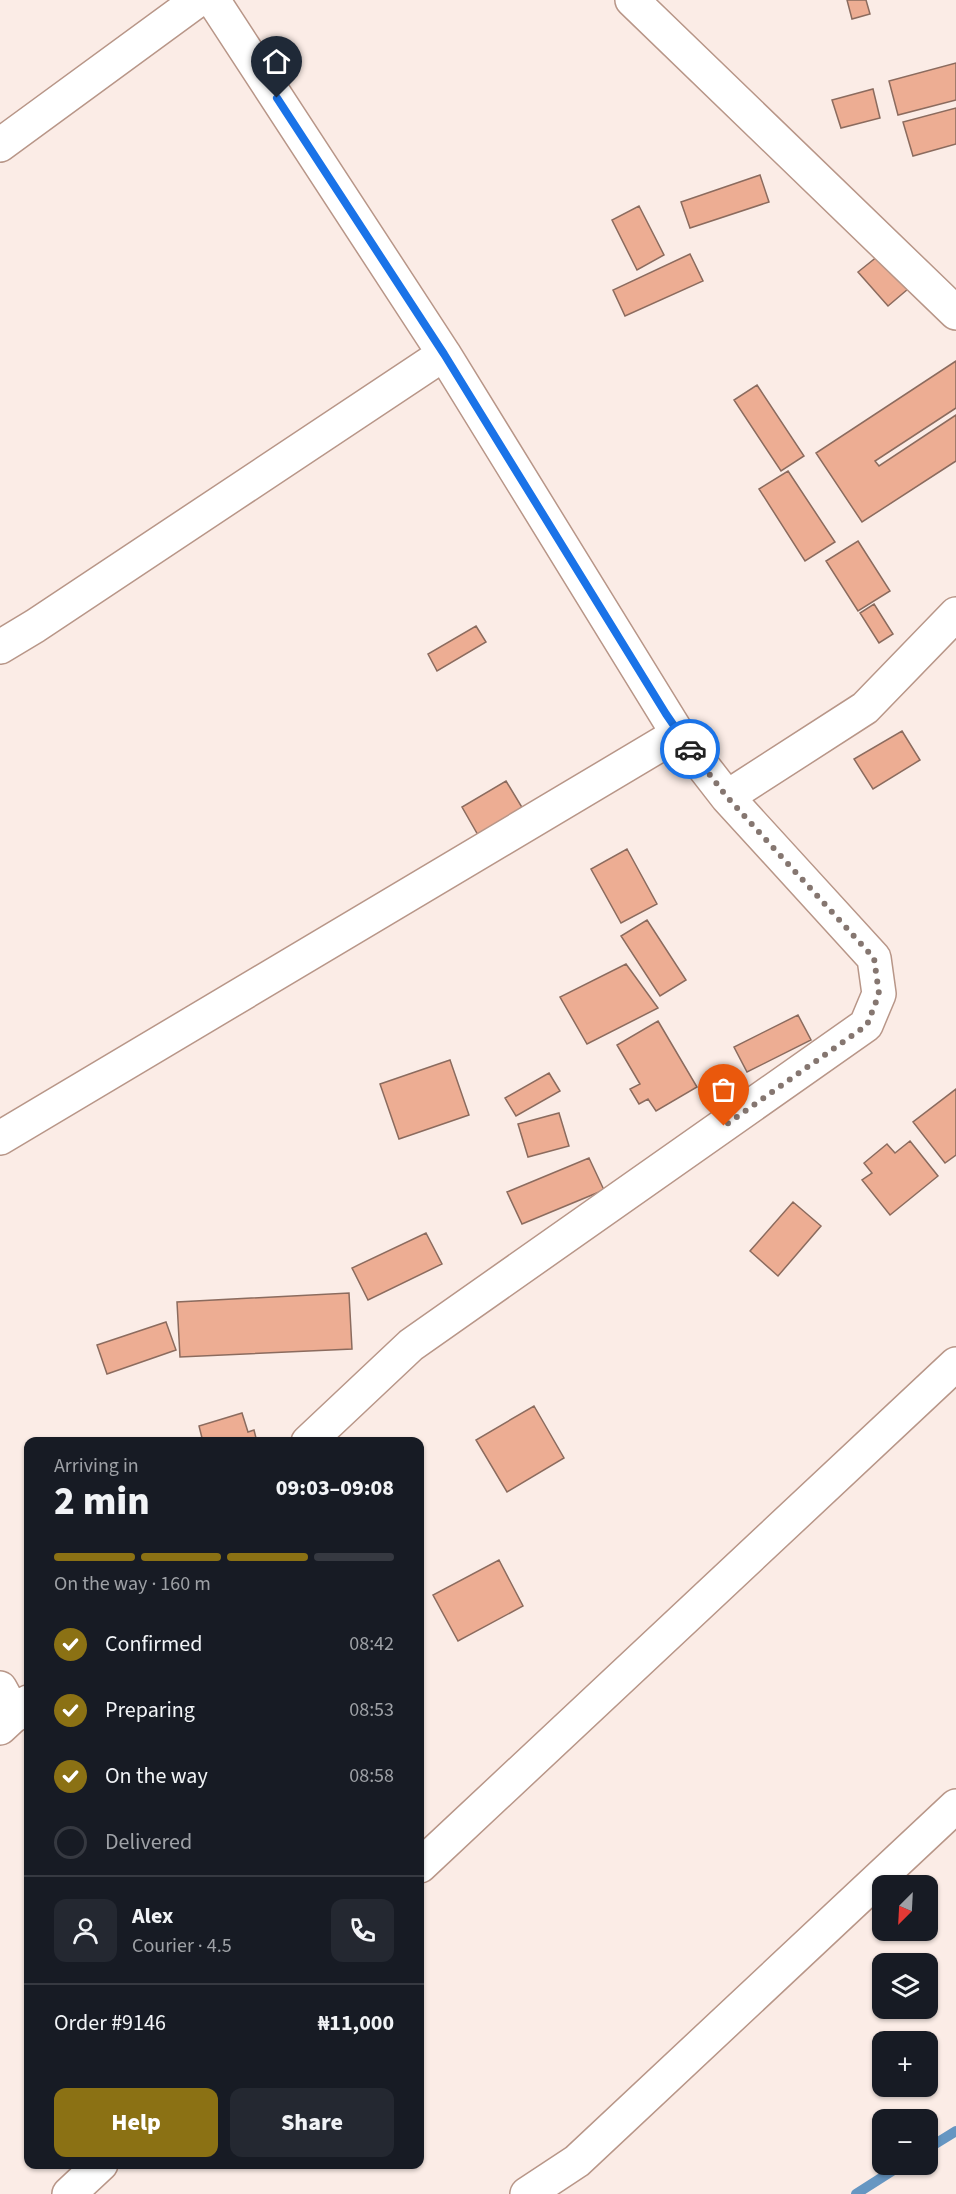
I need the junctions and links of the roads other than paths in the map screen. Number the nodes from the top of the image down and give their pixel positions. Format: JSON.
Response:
{"nodes":[{"id":1,"x":198,"y":0,"type":"edge"},
{"id":2,"x":213,"y":0,"type":"edge"},
{"id":3,"x":632,"y":0,"type":"edge"},
{"id":4,"x":0,"y":145,"type":"edge"},
{"id":5,"x":956,"y":313,"type":"edge"},
{"id":6,"x":444,"y":354,"type":"junction"},
{"id":7,"x":956,"y":614,"type":"edge"},
{"id":8,"x":0,"y":647,"type":"edge"},
{"id":9,"x":678,"y":734,"type":"junction"},
{"id":10,"x":727,"y":797,"type":"junction"},
{"id":11,"x":0,"y":1137,"type":"edge"},
{"id":12,"x":956,"y":1364,"type":"edge"},
{"id":13,"x":313,"y":1437,"type":"edge"},
{"id":14,"x":956,"y":1806,"type":"edge"},
{"id":15,"x":424,"y":1862,"type":"edge"},
{"id":16,"x":96,"y":2169,"type":"edge"},
{"id":17,"x":69,"y":2194,"type":"edge"},
{"id":18,"x":527,"y":2194,"type":"edge"}],
"edges":[{"from":1,"to":4,"type":"street"},
{"from":2,"to":6,"type":"street"},
{"from":3,"to":5,"type":"street"},
{"from":6,"to":8,"type":"street"},
{"from":6,"to":9,"type":"street"},
{"from":7,"to":10,"type":"street"},
{"from":9,"to":10,"type":"street"},
{"from":9,"to":11,"type":"street"},
{"from":10,"to":13,"type":"street"},
{"from":12,"to":15,"type":"street"},
{"from":14,"to":18,"type":"street"},
{"from":16,"to":17,"type":"street"}]}
